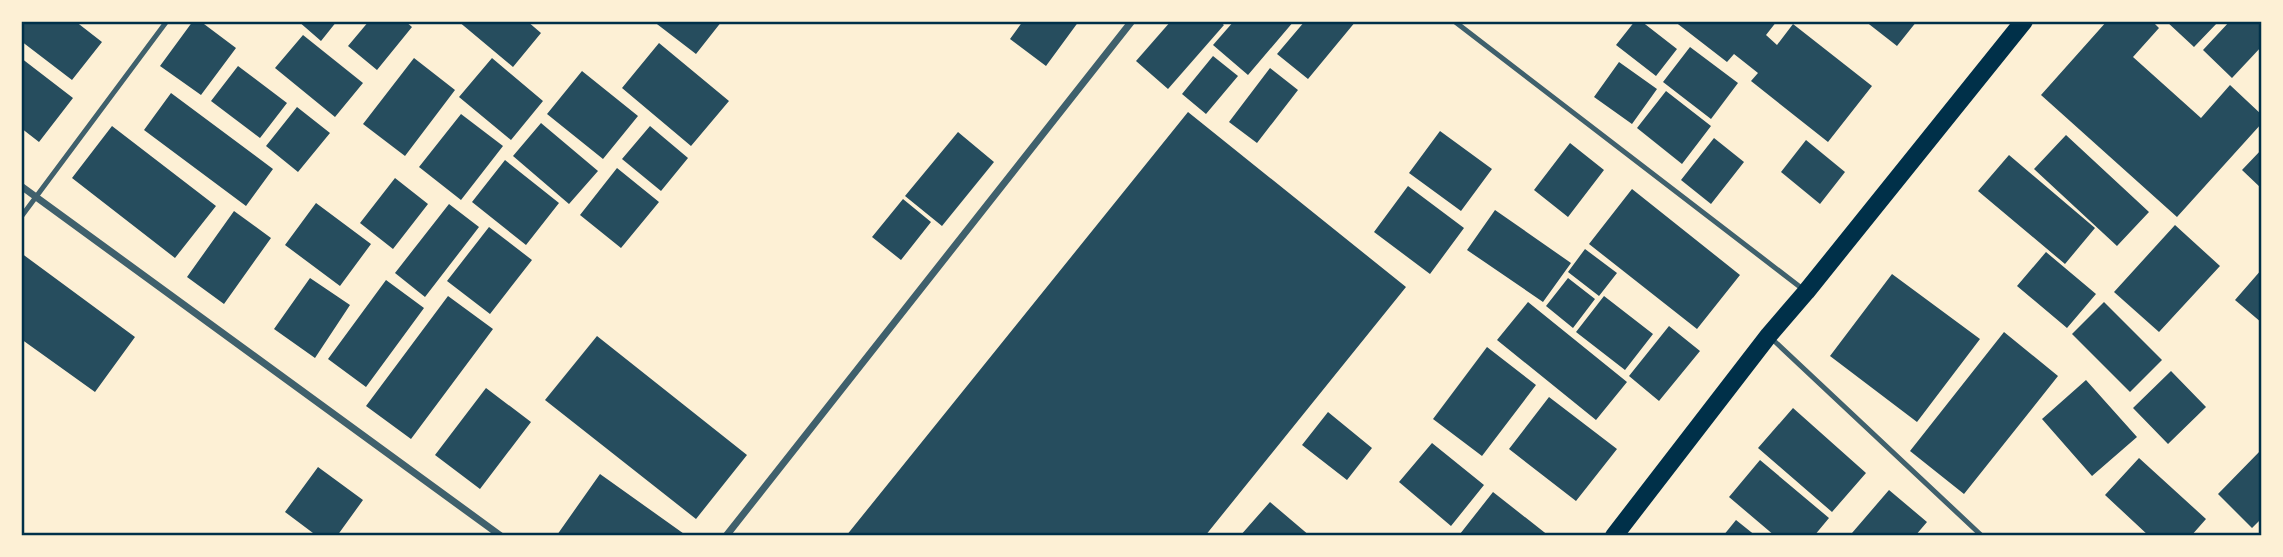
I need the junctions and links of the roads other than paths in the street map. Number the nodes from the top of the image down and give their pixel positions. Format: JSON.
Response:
{"nodes":[{"id":1,"x":167,"y":21,"type":"edge"},
{"id":2,"x":1132,"y":21,"type":"edge"},
{"id":3,"x":1454,"y":21,"type":"edge"},
{"id":4,"x":2024,"y":21,"type":"edge"},
{"id":5,"x":21,"y":186,"type":"edge"},
{"id":6,"x":36,"y":197,"type":"junction"},
{"id":7,"x":21,"y":217,"type":"edge"},
{"id":8,"x":1806,"y":292,"type":"junction"},
{"id":9,"x":1769,"y":335,"type":"junction"},
{"id":10,"x":501,"y":536,"type":"edge"},
{"id":11,"x":726,"y":536,"type":"edge"},
{"id":12,"x":1614,"y":536,"type":"edge"},
{"id":13,"x":1982,"y":536,"type":"edge"}],
"edges":[{"from":1,"to":6,"type":"lane"},
{"from":2,"to":11,"type":"street"},
{"from":3,"to":8,"type":"lane"},
{"from":4,"to":8,"type":"main road"},
{"from":5,"to":6,"type":"street"},
{"from":6,"to":7,"type":"lane"},
{"from":6,"to":10,"type":"street"},
{"from":8,"to":9,"type":"main road"},
{"from":9,"to":12,"type":"main road"},
{"from":9,"to":13,"type":"lane"}]}
